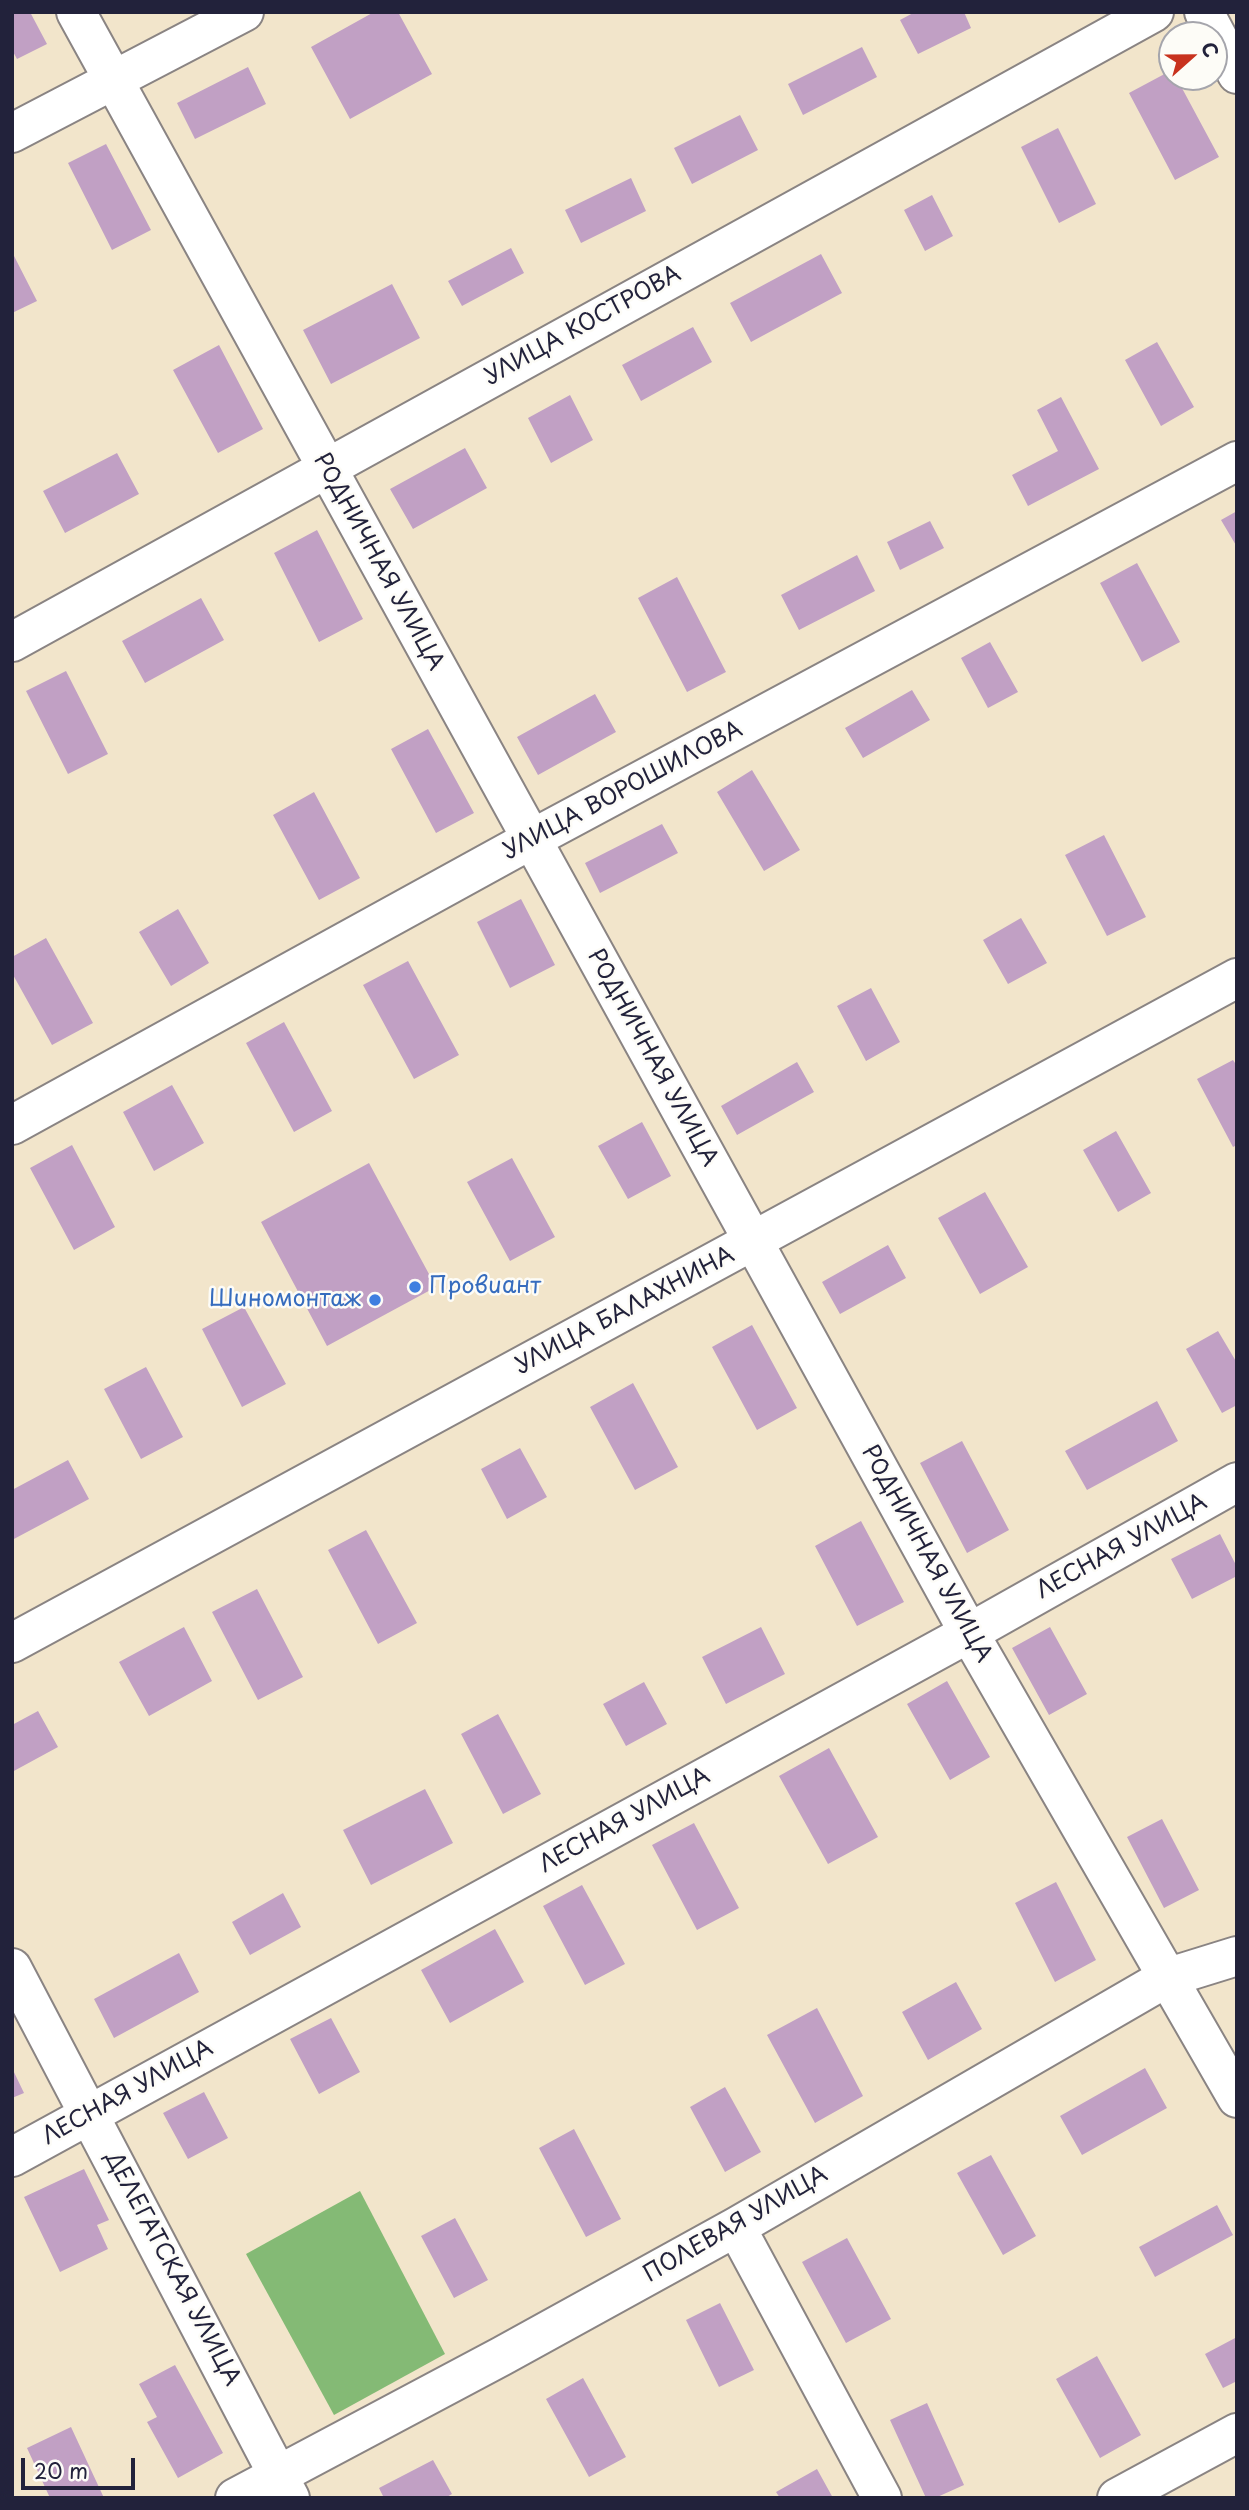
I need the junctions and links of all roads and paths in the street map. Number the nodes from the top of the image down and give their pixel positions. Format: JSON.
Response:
{"nodes":[{"id":1,"x":76,"y":12,"type":"edge"},
{"id":2,"x":244,"y":12,"type":"edge"},
{"id":3,"x":1154,"y":12,"type":"edge"},
{"id":4,"x":1204,"y":12,"type":"edge"},
{"id":5,"x":1237,"y":74,"type":"edge"},
{"id":6,"x":112,"y":80,"type":"junction"},
{"id":7,"x":12,"y":133,"type":"edge"},
{"id":8,"x":1237,"y":461,"type":"edge"},
{"id":9,"x":325,"y":467,"type":"junction"},
{"id":10,"x":12,"y":642,"type":"edge"},
{"id":11,"x":532,"y":839,"type":"junction"},
{"id":12,"x":1237,"y":978,"type":"edge"},
{"id":13,"x":12,"y":1125,"type":"edge"},
{"id":14,"x":752,"y":1242,"type":"junction"},
{"id":15,"x":1237,"y":1482,"type":"edge"},
{"id":16,"x":969,"y":1633,"type":"junction"},
{"id":17,"x":12,"y":1643,"type":"edge"},
{"id":18,"x":1237,"y":1956,"type":"edge"},
{"id":19,"x":12,"y":1968,"type":"edge"},
{"id":20,"x":1166,"y":1978,"type":"junction"},
{"id":21,"x":1237,"y":2098,"type":"edge"},
{"id":22,"x":90,"y":2113,"type":"junction"},
{"id":23,"x":12,"y":2157,"type":"edge"},
{"id":24,"x":736,"y":2227,"type":"junction"},
{"id":25,"x":1237,"y":2433,"type":"edge"},
{"id":26,"x":285,"y":2485,"type":"edge"},
{"id":27,"x":235,"y":2498,"type":"edge"},
{"id":28,"x":882,"y":2498,"type":"edge"},
{"id":29,"x":1117,"y":2498,"type":"edge"}],
"edges":[{"from":1,"to":6,"type":"street","name":"РОДНИЧНАЯ УЛИЦА"},
{"from":2,"to":6,"type":"street"},
{"from":3,"to":9,"type":"street","name":"УЛИЦА КОСТРОВА"},
{"from":4,"to":5,"type":"street"},
{"from":6,"to":7,"type":"street"},
{"from":6,"to":9,"type":"street","name":"РОДНИЧНАЯ УЛИЦА"},
{"from":8,"to":11,"type":"street","name":"УЛИЦА ВОРОШИЛОВА"},
{"from":9,"to":10,"type":"street","name":"УЛИЦА КОСТРОВА"},
{"from":9,"to":11,"type":"street","name":"РОДНИЧНАЯ УЛИЦА"},
{"from":11,"to":13,"type":"street","name":"УЛИЦА ВОРОШИЛОВА"},
{"from":11,"to":14,"type":"street","name":"РОДНИЧНАЯ УЛИЦА"},
{"from":12,"to":14,"type":"street","name":"УЛИЦА БАЛАХНИНА"},
{"from":14,"to":16,"type":"street","name":"РОДНИЧНАЯ УЛИЦА"},
{"from":14,"to":17,"type":"street","name":"УЛИЦА БАЛАХНИНА"},
{"from":15,"to":16,"type":"street","name":"ЛЕСНАЯ УЛИЦА"},
{"from":16,"to":20,"type":"street","name":"РОДНИЧНАЯ УЛИЦА"},
{"from":16,"to":22,"type":"street","name":"ЛЕСНАЯ УЛИЦА"},
{"from":18,"to":20,"type":"street","name":"ПОЛЕВАЯ УЛИЦА"},
{"from":19,"to":22,"type":"street","name":"ДЕЛЕГАТСКАЯ УЛИЦА"},
{"from":20,"to":21,"type":"street","name":"РОДНИЧНАЯ УЛИЦА"},
{"from":20,"to":24,"type":"street","name":"ПОЛЕВАЯ УЛИЦА"},
{"from":22,"to":23,"type":"street","name":"ЛЕСНАЯ УЛИЦА"},
{"from":22,"to":26,"type":"street","name":"ДЕЛЕГАТСКАЯ УЛИЦА"},
{"from":24,"to":26,"type":"street","name":"ПОЛЕВАЯ УЛИЦА"},
{"from":24,"to":28,"type":"street"},
{"from":25,"to":29,"type":"street"},
{"from":26,"to":27,"type":"street","name":"ПОЛЕВАЯ УЛИЦА"}]}
